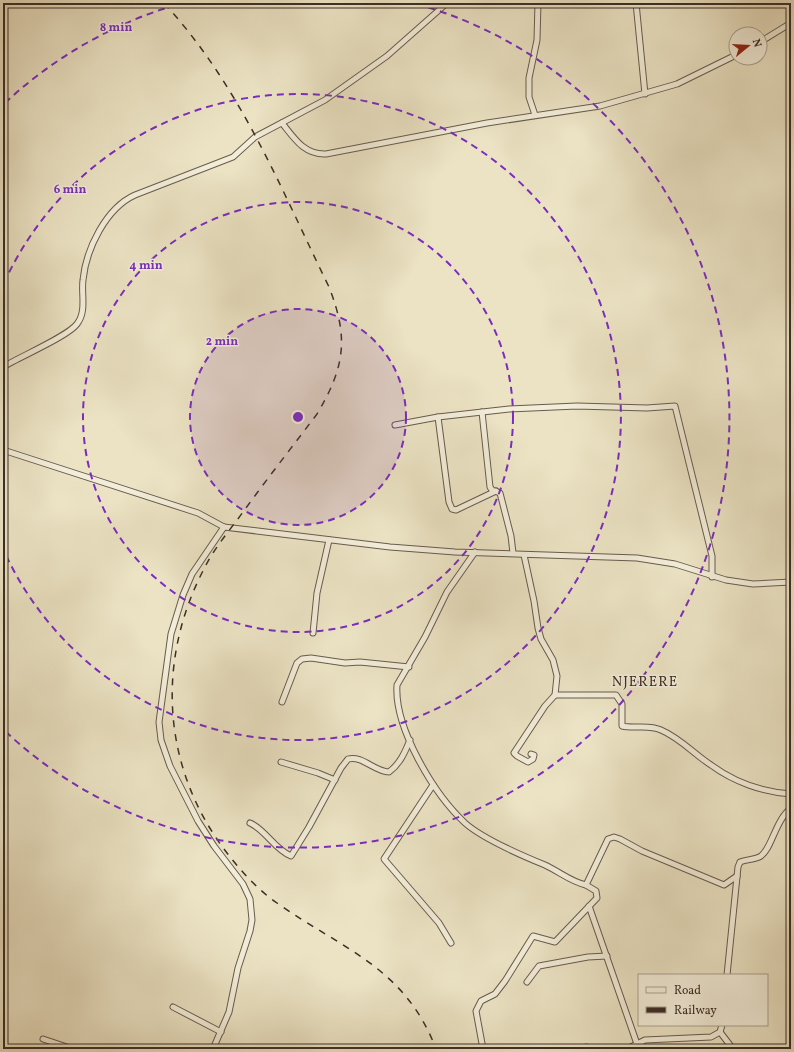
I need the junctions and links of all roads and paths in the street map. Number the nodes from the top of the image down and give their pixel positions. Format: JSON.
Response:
{"nodes":[{"id":1,"x":447,"y":3,"type":"edge"},
{"id":2,"x":538,"y":3,"type":"edge"},
{"id":3,"x":636,"y":3,"type":"edge"},
{"id":4,"x":791,"y":23,"type":"edge"},
{"id":5,"x":768,"y":37,"type":"edge"},
{"id":6,"x":728,"y":58,"type":"edge"},
{"id":7,"x":645,"y":94,"type":"junction"},
{"id":8,"x":535,"y":115,"type":"junction"},
{"id":9,"x":282,"y":123,"type":"junction"},
{"id":10,"x":3,"y":367,"type":"edge"},
{"id":11,"x":482,"y":412,"type":"junction"},
{"id":12,"x":438,"y":417,"type":"junction"},
{"id":13,"x":395,"y":425,"type":"dead end"},
{"id":14,"x":3,"y":450,"type":"edge"},
{"id":15,"x":497,"y":491,"type":"junction"},
{"id":16,"x":224,"y":526,"type":"junction"},
{"id":17,"x":328,"y":540,"type":"junction"},
{"id":18,"x":475,"y":552,"type":"junction"},
{"id":19,"x":512,"y":553,"type":"junction"},
{"id":20,"x":524,"y":555,"type":"junction"},
{"id":21,"x":712,"y":577,"type":"junction"},
{"id":22,"x":791,"y":582,"type":"edge"},
{"id":23,"x":313,"y":633,"type":"dead end"},
{"id":24,"x":409,"y":667,"type":"junction"},
{"id":25,"x":555,"y":695,"type":"junction"},
{"id":26,"x":282,"y":702,"type":"dead end"},
{"id":27,"x":410,"y":740,"type":"junction"},
{"id":28,"x":531,"y":754,"type":"dead end"},
{"id":29,"x":282,"y":762,"type":"dead end"},
{"id":30,"x":335,"y":780,"type":"junction"},
{"id":31,"x":433,"y":785,"type":"junction"},
{"id":32,"x":791,"y":794,"type":"edge"},
{"id":33,"x":791,"y":808,"type":"edge"},
{"id":34,"x":250,"y":823,"type":"dead end"},
{"id":35,"x":737,"y":876,"type":"junction"},
{"id":36,"x":586,"y":885,"type":"junction"},
{"id":37,"x":590,"y":906,"type":"junction"},
{"id":38,"x":451,"y":943,"type":"dead end"},
{"id":39,"x":607,"y":956,"type":"junction"},
{"id":40,"x":727,"y":974,"type":"edge"},
{"id":41,"x":527,"y":982,"type":"dead end"},
{"id":42,"x":173,"y":1007,"type":"dead end"},
{"id":43,"x":722,"y":1026,"type":"edge"},
{"id":44,"x":221,"y":1032,"type":"junction"},
{"id":45,"x":720,"y":1032,"type":"junction"},
{"id":46,"x":43,"y":1039,"type":"dead end"},
{"id":47,"x":637,"y":1044,"type":"junction"},
{"id":48,"x":73,"y":1049,"type":"edge"},
{"id":49,"x":213,"y":1049,"type":"edge"},
{"id":50,"x":483,"y":1049,"type":"edge"},
{"id":51,"x":577,"y":1049,"type":"edge"},
{"id":52,"x":593,"y":1049,"type":"edge"},
{"id":53,"x":627,"y":1049,"type":"edge"},
{"id":54,"x":733,"y":1049,"type":"edge"}],
"edges":[{"from":1,"to":9,"type":"street"},
{"from":2,"to":8,"type":"street"},
{"from":3,"to":7,"type":"street"},
{"from":4,"to":5,"type":"street"},
{"from":6,"to":7,"type":"street"},
{"from":7,"to":8,"type":"street"},
{"from":8,"to":9,"type":"street"},
{"from":9,"to":10,"type":"street"},
{"from":11,"to":12,"type":"street"},
{"from":11,"to":15,"type":"street"},
{"from":11,"to":21,"type":"street"},
{"from":12,"to":13,"type":"street"},
{"from":12,"to":15,"type":"street"},
{"from":14,"to":16,"type":"street"},
{"from":15,"to":19,"type":"street"},
{"from":16,"to":17,"type":"street"},
{"from":16,"to":44,"type":"street"},
{"from":17,"to":18,"type":"street"},
{"from":17,"to":23,"type":"street"},
{"from":18,"to":19,"type":"street"},
{"from":18,"to":24,"type":"street"},
{"from":19,"to":20,"type":"street"},
{"from":20,"to":21,"type":"street"},
{"from":20,"to":25,"type":"street"},
{"from":21,"to":22,"type":"street"},
{"from":24,"to":26,"type":"street"},
{"from":24,"to":27,"type":"street"},
{"from":25,"to":28,"type":"street"},
{"from":25,"to":32,"type":"street"},
{"from":27,"to":30,"type":"street"},
{"from":27,"to":31,"type":"street"},
{"from":29,"to":30,"type":"street"},
{"from":30,"to":34,"type":"street"},
{"from":31,"to":36,"type":"street"},
{"from":31,"to":38,"type":"street"},
{"from":33,"to":35,"type":"street"},
{"from":35,"to":36,"type":"street"},
{"from":35,"to":40,"type":"street"},
{"from":36,"to":37,"type":"street"},
{"from":37,"to":39,"type":"street"},
{"from":37,"to":50,"type":"street"},
{"from":39,"to":41,"type":"street"},
{"from":39,"to":47,"type":"street"},
{"from":42,"to":44,"type":"street"},
{"from":43,"to":45,"type":"street"},
{"from":44,"to":49,"type":"street"},
{"from":45,"to":47,"type":"street"},
{"from":45,"to":54,"type":"street"},
{"from":46,"to":48,"type":"street"},
{"from":47,"to":53,"type":"street"},
{"from":51,"to":52,"type":"street"}]}
